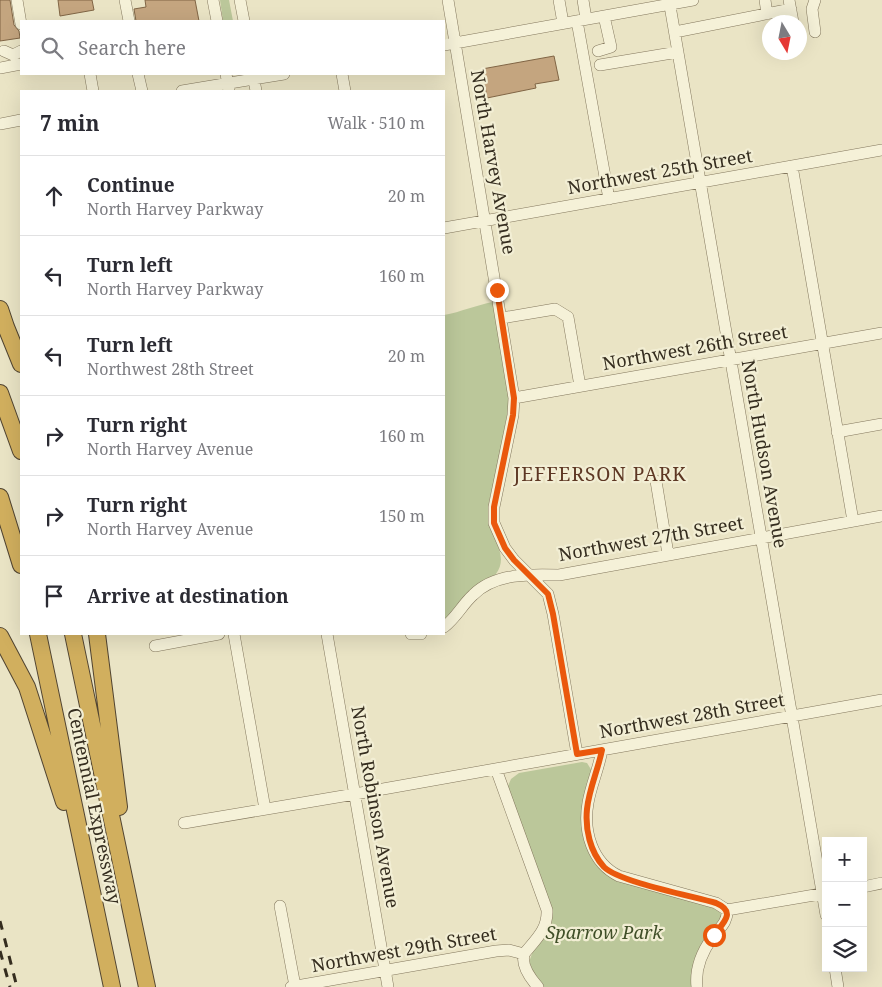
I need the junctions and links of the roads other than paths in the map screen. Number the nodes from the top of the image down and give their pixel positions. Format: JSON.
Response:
{"nodes":[{"id":1,"x":17,"y":0,"type":"edge"},
{"id":2,"x":125,"y":0,"type":"edge"},
{"id":3,"x":213,"y":0,"type":"edge"},
{"id":4,"x":240,"y":0,"type":"edge"},
{"id":5,"x":448,"y":0,"type":"edge"},
{"id":6,"x":559,"y":0,"type":"edge"},
{"id":7,"x":583,"y":0,"type":"edge"},
{"id":8,"x":693,"y":0,"type":"edge"},
{"id":9,"x":764,"y":0,"type":"edge"},
{"id":10,"x":814,"y":0,"type":"edge"},
{"id":11,"x":670,"y":2,"type":"edge"},
{"id":12,"x":635,"y":5,"type":"edge"},
{"id":13,"x":790,"y":5,"type":"edge"},
{"id":14,"x":767,"y":14,"type":"junction"},
{"id":15,"x":604,"y":16,"type":"junction"},
{"id":16,"x":20,"y":20,"type":"edge"},
{"id":17,"x":129,"y":20,"type":"edge"},
{"id":18,"x":217,"y":20,"type":"edge"},
{"id":19,"x":244,"y":20,"type":"edge"},
{"id":20,"x":582,"y":20,"type":"junction"},
{"id":21,"x":563,"y":24,"type":"junction"},
{"id":22,"x":675,"y":32,"type":"junction"},
{"id":23,"x":815,"y":32,"type":"dead end"},
{"id":24,"x":450,"y":44,"type":"edge"},
{"id":25,"x":598,"y":51,"type":"dead end"},
{"id":26,"x":678,"y":52,"type":"junction"},
{"id":27,"x":9,"y":54,"type":"edge"},
{"id":28,"x":600,"y":65,"type":"dead end"},
{"id":29,"x":0,"y":68,"type":"edge"},
{"id":30,"x":90,"y":75,"type":"edge"},
{"id":31,"x":138,"y":75,"type":"edge"},
{"id":32,"x":268,"y":75,"type":"edge"},
{"id":33,"x":342,"y":75,"type":"edge"},
{"id":34,"x":253,"y":76,"type":"edge"},
{"id":35,"x":227,"y":83,"type":"edge"},
{"id":36,"x":92,"y":90,"type":"edge"},
{"id":37,"x":142,"y":90,"type":"edge"},
{"id":38,"x":188,"y":90,"type":"edge"},
{"id":39,"x":256,"y":90,"type":"edge"},
{"id":40,"x":345,"y":90,"type":"edge"},
{"id":41,"x":20,"y":120,"type":"edge"},
{"id":42,"x":0,"y":124,"type":"edge"},
{"id":43,"x":882,"y":150,"type":"edge"},
{"id":44,"x":792,"y":166,"type":"junction"},
{"id":45,"x":700,"y":182,"type":"junction"},
{"id":46,"x":609,"y":198,"type":"junction"},
{"id":47,"x":485,"y":220,"type":"junction"},
{"id":48,"x":445,"y":228,"type":"edge"},
{"id":49,"x":0,"y":309,"type":"edge"},
{"id":50,"x":502,"y":318,"type":"junction"},
{"id":51,"x":882,"y":333,"type":"edge"},
{"id":52,"x":822,"y":344,"type":"junction"},
{"id":53,"x":730,"y":360,"type":"junction"},
{"id":54,"x":20,"y":362,"type":"edge"},
{"id":55,"x":580,"y":386,"type":"junction"},
{"id":56,"x":0,"y":393,"type":"edge"},
{"id":57,"x":514,"y":398,"type":"junction"},
{"id":58,"x":882,"y":424,"type":"edge"},
{"id":59,"x":837,"y":432,"type":"junction"},
{"id":60,"x":20,"y":448,"type":"edge"},
{"id":61,"x":656,"y":481,"type":"dead end"},
{"id":62,"x":0,"y":499,"type":"edge"},
{"id":63,"x":882,"y":516,"type":"edge"},
{"id":64,"x":852,"y":521,"type":"junction"},
{"id":65,"x":761,"y":537,"type":"junction"},
{"id":66,"x":668,"y":554,"type":"junction"},
{"id":67,"x":20,"y":562,"type":"edge"},
{"id":68,"x":528,"y":574,"type":"junction"},
{"id":69,"x":445,"y":626,"type":"edge"},
{"id":70,"x":38,"y":635,"type":"edge"},
{"id":71,"x":73,"y":635,"type":"edge"},
{"id":72,"x":97,"y":635,"type":"edge"},
{"id":73,"x":214,"y":635,"type":"edge"},
{"id":74,"x":234,"y":635,"type":"edge"},
{"id":75,"x":327,"y":635,"type":"edge"},
{"id":76,"x":0,"y":636,"type":"edge"},
{"id":77,"x":155,"y":646,"type":"dead end"},
{"id":78,"x":882,"y":700,"type":"edge"},
{"id":79,"x":791,"y":715,"type":"junction"},
{"id":80,"x":602,"y":750,"type":"junction"},
{"id":81,"x":577,"y":754,"type":"junction"},
{"id":82,"x":496,"y":769,"type":"junction"},
{"id":83,"x":355,"y":794,"type":"junction"},
{"id":84,"x":265,"y":809,"type":"junction"},
{"id":85,"x":184,"y":823,"type":"dead end"},
{"id":86,"x":822,"y":882,"type":"edge"},
{"id":87,"x":882,"y":883,"type":"edge"},
{"id":88,"x":867,"y":885,"type":"edge"},
{"id":89,"x":91,"y":887,"type":"junction"},
{"id":90,"x":822,"y":893,"type":"edge"},
{"id":91,"x":280,"y":906,"type":"dead end"},
{"id":92,"x":727,"y":910,"type":"junction"},
{"id":93,"x":131,"y":914,"type":"junction"},
{"id":94,"x":524,"y":954,"type":"junction"},
{"id":95,"x":385,"y":971,"type":"junction"},
{"id":96,"x":836,"y":972,"type":"edge"},
{"id":97,"x":112,"y":987,"type":"edge"},
{"id":98,"x":147,"y":987,"type":"edge"},
{"id":99,"x":293,"y":987,"type":"edge"},
{"id":100,"x":388,"y":987,"type":"edge"},
{"id":101,"x":538,"y":987,"type":"edge"},
{"id":102,"x":697,"y":987,"type":"edge"},
{"id":103,"x":838,"y":987,"type":"edge"}],
"edges":[{"from":1,"to":16,"type":"street"},
{"from":2,"to":17,"type":"street"},
{"from":3,"to":18,"type":"street"},
{"from":4,"to":19,"type":"street"},
{"from":5,"to":24,"type":"street","name":"North Harvey Avenue"},
{"from":6,"to":21,"type":"street"},
{"from":7,"to":20,"type":"street"},
{"from":8,"to":11,"type":"street"},
{"from":9,"to":14,"type":"street"},
{"from":10,"to":23,"type":"street"},
{"from":11,"to":12,"type":"street"},
{"from":11,"to":22,"type":"street","name":"North Hudson Avenue"},
{"from":12,"to":15,"type":"street"},
{"from":13,"to":14,"type":"street"},
{"from":14,"to":22,"type":"street"},
{"from":15,"to":20,"type":"street"},
{"from":15,"to":25,"type":"street"},
{"from":20,"to":21,"type":"street"},
{"from":20,"to":46,"type":"street"},
{"from":21,"to":24,"type":"street"},
{"from":22,"to":26,"type":"street","name":"North Hudson Avenue"},
{"from":24,"to":47,"type":"street","name":"North Harvey Avenue"},
{"from":26,"to":28,"type":"street"},
{"from":26,"to":45,"type":"street","name":"North Hudson Avenue"},
{"from":27,"to":29,"type":"street"},
{"from":30,"to":36,"type":"street"},
{"from":31,"to":37,"type":"street"},
{"from":32,"to":34,"type":"street"},
{"from":33,"to":40,"type":"street"},
{"from":34,"to":35,"type":"street"},
{"from":34,"to":39,"type":"street"},
{"from":35,"to":38,"type":"street"},
{"from":41,"to":42,"type":"street"},
{"from":43,"to":44,"type":"street","name":"Northwest 25th Street"},
{"from":44,"to":45,"type":"street","name":"Northwest 25th Street"},
{"from":44,"to":52,"type":"street"},
{"from":45,"to":46,"type":"street","name":"Northwest 25th Street"},
{"from":45,"to":53,"type":"street","name":"North Hudson Avenue"},
{"from":46,"to":47,"type":"street","name":"Northwest 25th Street"},
{"from":47,"to":48,"type":"street","name":"Northwest 25th Street"},
{"from":47,"to":50,"type":"street","name":"North Harvey Avenue"},
{"from":49,"to":54,"type":"highway"},
{"from":50,"to":55,"type":"street"},
{"from":50,"to":57,"type":"street","name":"North Harvey Avenue"},
{"from":51,"to":52,"type":"street","name":"Northwest 26th Street"},
{"from":52,"to":53,"type":"street","name":"Northwest 26th Street"},
{"from":52,"to":59,"type":"street"},
{"from":53,"to":55,"type":"street","name":"Northwest 26th Street"},
{"from":53,"to":65,"type":"street","name":"North Hudson Avenue"},
{"from":55,"to":57,"type":"street","name":"Northwest 26th Street"},
{"from":56,"to":60,"type":"highway"},
{"from":57,"to":68,"type":"street","name":"North Harvey Avenue"},
{"from":58,"to":59,"type":"street"},
{"from":59,"to":64,"type":"street"},
{"from":61,"to":66,"type":"street"},
{"from":62,"to":67,"type":"highway"},
{"from":63,"to":64,"type":"street","name":"Northwest 27th Street"},
{"from":64,"to":65,"type":"street","name":"Northwest 27th Street"},
{"from":65,"to":66,"type":"street","name":"Northwest 27th Street"},
{"from":65,"to":79,"type":"street","name":"North Hudson Avenue"},
{"from":66,"to":68,"type":"street","name":"Northwest 27th Street"},
{"from":68,"to":69,"type":"street","name":"Northwest 27th Street"},
{"from":68,"to":81,"type":"street","name":"North Harvey Avenue"},
{"from":70,"to":89,"type":"highway","name":"Centennial Expressway"},
{"from":71,"to":93,"type":"highway","name":"Centennial Expressway"},
{"from":72,"to":93,"type":"highway"},
{"from":73,"to":77,"type":"street"},
{"from":74,"to":84,"type":"street"},
{"from":75,"to":83,"type":"street","name":"North Robinson Avenue"},
{"from":76,"to":89,"type":"highway"},
{"from":78,"to":79,"type":"street","name":"Northwest 28th Street"},
{"from":79,"to":80,"type":"street","name":"Northwest 28th Street"},
{"from":79,"to":86,"type":"street","name":"North Hudson Avenue"},
{"from":80,"to":81,"type":"street","name":"Northwest 28th Street"},
{"from":80,"to":92,"type":"street"},
{"from":81,"to":82,"type":"street","name":"Northwest 28th Street"},
{"from":82,"to":83,"type":"street","name":"Northwest 28th Street"},
{"from":82,"to":94,"type":"street"},
{"from":83,"to":84,"type":"street","name":"Northwest 28th Street"},
{"from":83,"to":95,"type":"street","name":"North Robinson Avenue"},
{"from":84,"to":85,"type":"street","name":"Northwest 28th Street"},
{"from":87,"to":88,"type":"street"},
{"from":89,"to":97,"type":"highway","name":"Centennial Expressway"},
{"from":90,"to":92,"type":"street"},
{"from":91,"to":99,"type":"street"},
{"from":92,"to":102,"type":"street"},
{"from":93,"to":98,"type":"highway","name":"Centennial Expressway"},
{"from":94,"to":95,"type":"street","name":"Northwest 29th Street"},
{"from":94,"to":101,"type":"street"},
{"from":95,"to":99,"type":"street","name":"Northwest 29th Street"},
{"from":95,"to":100,"type":"street","name":"North Robinson Avenue"},
{"from":96,"to":103,"type":"street"}]}
